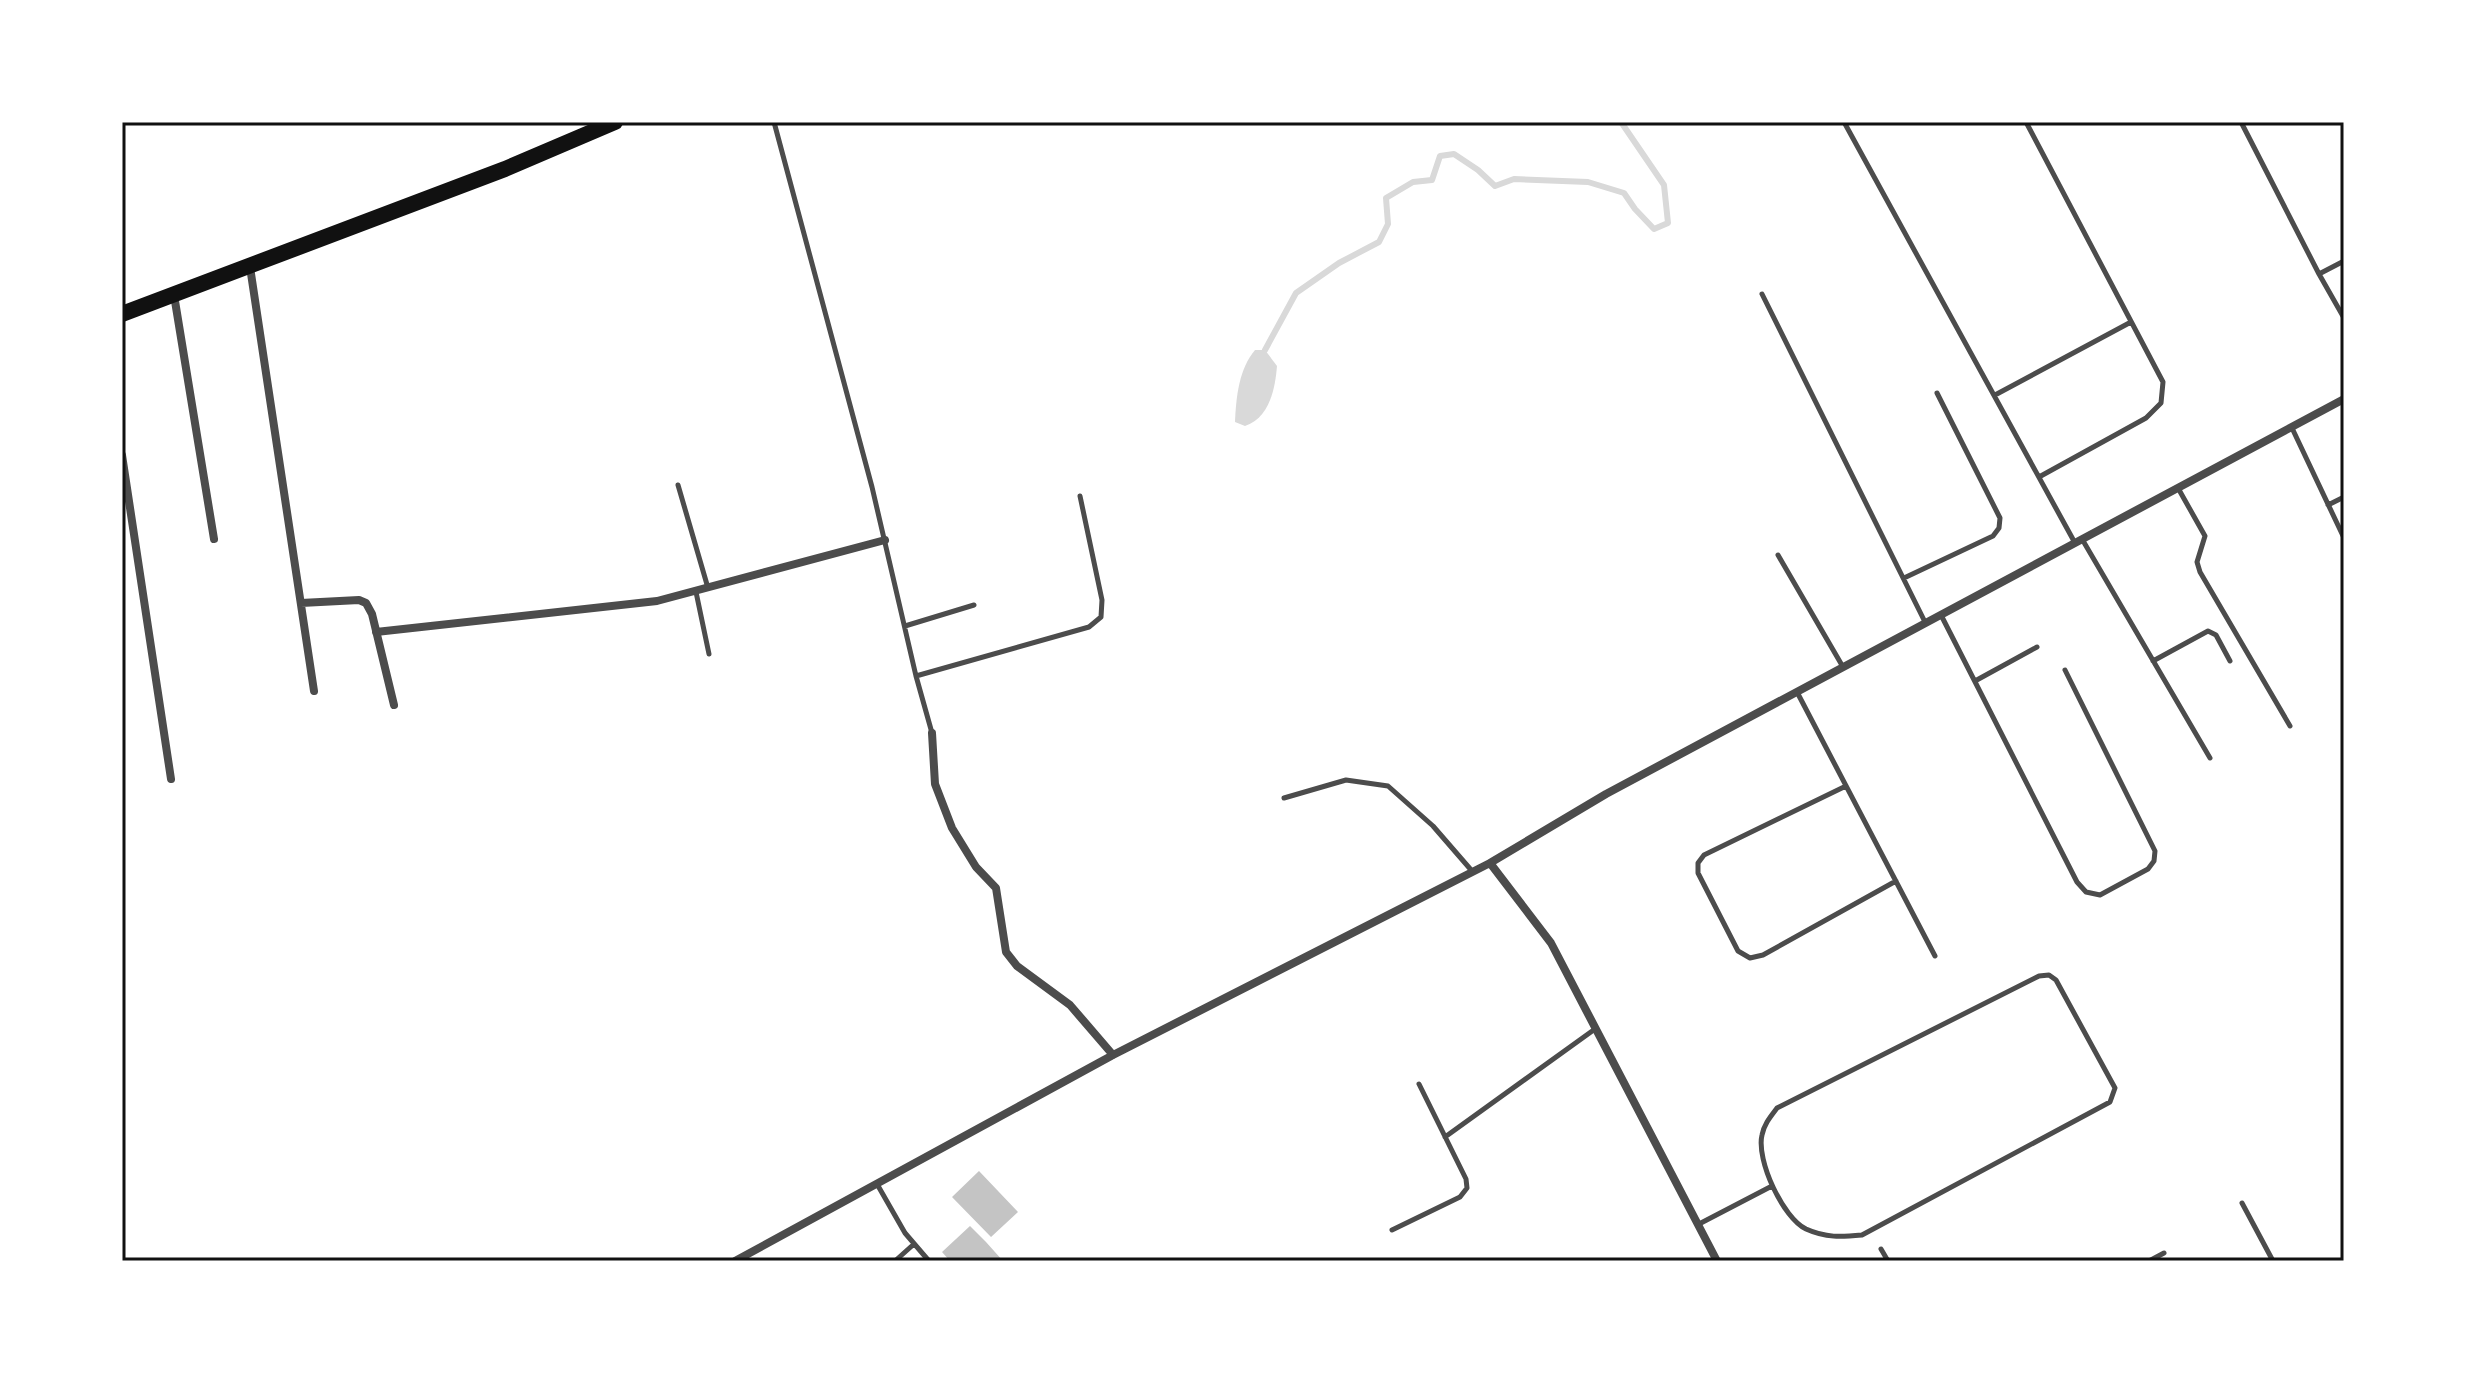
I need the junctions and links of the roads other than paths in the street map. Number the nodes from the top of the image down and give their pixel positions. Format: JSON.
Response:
{"nodes":[{"id":1,"x":615,"y":122,"type":"edge"},
{"id":2,"x":774,"y":122,"type":"edge"},
{"id":3,"x":1844,"y":122,"type":"edge"},
{"id":4,"x":2026,"y":122,"type":"edge"},
{"id":5,"x":2241,"y":122,"type":"edge"},
{"id":6,"x":581,"y":128,"type":"edge"},
{"id":7,"x":2344,"y":261,"type":"edge"},
{"id":8,"x":249,"y":266,"type":"junction"},
{"id":9,"x":2319,"y":274,"type":"junction"},
{"id":10,"x":1762,"y":294,"type":"dead end"},
{"id":11,"x":174,"y":295,"type":"junction"},
{"id":12,"x":122,"y":314,"type":"edge"},
{"id":13,"x":2344,"y":318,"type":"edge"},
{"id":14,"x":2131,"y":322,"type":"junction"},
{"id":15,"x":1937,"y":393,"type":"dead end"},
{"id":16,"x":1994,"y":395,"type":"junction"},
{"id":17,"x":2344,"y":399,"type":"edge"},
{"id":18,"x":2292,"y":428,"type":"junction"},
{"id":19,"x":122,"y":455,"type":"edge"},
{"id":20,"x":2039,"y":477,"type":"junction"},
{"id":21,"x":678,"y":485,"type":"dead end"},
{"id":22,"x":2178,"y":488,"type":"junction"},
{"id":23,"x":1080,"y":496,"type":"dead end"},
{"id":24,"x":2344,"y":497,"type":"edge"},
{"id":25,"x":2328,"y":505,"type":"junction"},
{"id":26,"x":2344,"y":538,"type":"edge"},
{"id":27,"x":214,"y":539,"type":"dead end"},
{"id":28,"x":885,"y":540,"type":"junction"},
{"id":29,"x":2079,"y":541,"type":"junction"},
{"id":30,"x":1778,"y":555,"type":"dead end"},
{"id":31,"x":1904,"y":578,"type":"junction"},
{"id":32,"x":709,"y":589,"type":"junction"},
{"id":33,"x":696,"y":592,"type":"junction"},
{"id":34,"x":301,"y":603,"type":"junction"},
{"id":35,"x":974,"y":605,"type":"dead end"},
{"id":36,"x":1941,"y":615,"type":"junction"},
{"id":37,"x":1926,"y":623,"type":"junction"},
{"id":38,"x":905,"y":626,"type":"junction"},
{"id":39,"x":376,"y":632,"type":"junction"},
{"id":40,"x":2037,"y":647,"type":"dead end"},
{"id":41,"x":709,"y":654,"type":"dead end"},
{"id":42,"x":2153,"y":661,"type":"junction"},
{"id":43,"x":2230,"y":661,"type":"dead end"},
{"id":44,"x":1843,"y":668,"type":"junction"},
{"id":45,"x":2065,"y":670,"type":"dead end"},
{"id":46,"x":916,"y":676,"type":"junction"},
{"id":47,"x":1975,"y":681,"type":"junction"},
{"id":48,"x":314,"y":691,"type":"dead end"},
{"id":49,"x":1797,"y":692,"type":"junction"},
{"id":50,"x":394,"y":705,"type":"dead end"},
{"id":51,"x":2290,"y":726,"type":"dead end"},
{"id":52,"x":932,"y":733,"type":"joint"},
{"id":53,"x":2210,"y":758,"type":"dead end"},
{"id":54,"x":171,"y":779,"type":"dead end"},
{"id":55,"x":1846,"y":786,"type":"junction"},
{"id":56,"x":1284,"y":798,"type":"dead end"},
{"id":57,"x":1490,"y":863,"type":"junction"},
{"id":58,"x":1472,"y":871,"type":"junction"},
{"id":59,"x":1896,"y":881,"type":"junction"},
{"id":60,"x":1935,"y":956,"type":"dead end"},
{"id":61,"x":1595,"y":1029,"type":"junction"},
{"id":62,"x":1113,"y":1055,"type":"junction"},
{"id":63,"x":1419,"y":1084,"type":"dead end"},
{"id":64,"x":1445,"y":1137,"type":"junction"},
{"id":65,"x":877,"y":1184,"type":"junction"},
{"id":66,"x":1772,"y":1186,"type":"junction"},
{"id":67,"x":2242,"y":1203,"type":"dead end"},
{"id":68,"x":1699,"y":1224,"type":"junction"},
{"id":69,"x":1392,"y":1230,"type":"dead end"},
{"id":70,"x":914,"y":1244,"type":"junction"},
{"id":71,"x":1881,"y":1249,"type":"dead end"},
{"id":72,"x":2164,"y":1253,"type":"dead end"},
{"id":73,"x":735,"y":1261,"type":"edge"},
{"id":74,"x":895,"y":1261,"type":"edge"},
{"id":75,"x":929,"y":1261,"type":"edge"},
{"id":76,"x":1717,"y":1261,"type":"edge"},
{"id":77,"x":1888,"y":1261,"type":"edge"},
{"id":78,"x":2149,"y":1261,"type":"edge"},
{"id":79,"x":2273,"y":1261,"type":"edge"}],
"edges":[{"from":1,"to":6,"type":"main road"},
{"from":2,"to":28,"type":"lane"},
{"from":3,"to":16,"type":"lane"},
{"from":4,"to":14,"type":"lane"},
{"from":5,"to":9,"type":"lane"},
{"from":6,"to":8,"type":"main road"},
{"from":7,"to":9,"type":"lane"},
{"from":8,"to":11,"type":"main road"},
{"from":8,"to":34,"type":"street"},
{"from":9,"to":13,"type":"lane"},
{"from":10,"to":31,"type":"lane"},
{"from":11,"to":12,"type":"main road"},
{"from":11,"to":27,"type":"street"},
{"from":14,"to":16,"type":"lane"},
{"from":14,"to":20,"type":"lane"},
{"from":15,"to":31,"type":"lane"},
{"from":16,"to":20,"type":"lane"},
{"from":17,"to":18,"type":"street"},
{"from":18,"to":22,"type":"street"},
{"from":18,"to":25,"type":"lane"},
{"from":19,"to":54,"type":"street"},
{"from":20,"to":29,"type":"lane"},
{"from":21,"to":32,"type":"lane"},
{"from":22,"to":29,"type":"street"},
{"from":22,"to":51,"type":"lane"},
{"from":23,"to":46,"type":"lane"},
{"from":24,"to":25,"type":"lane"},
{"from":25,"to":26,"type":"lane"},
{"from":28,"to":32,"type":"street"},
{"from":28,"to":38,"type":"lane"},
{"from":29,"to":36,"type":"street"},
{"from":29,"to":42,"type":"lane"},
{"from":30,"to":44,"type":"lane"},
{"from":31,"to":37,"type":"lane"},
{"from":32,"to":33,"type":"street"},
{"from":33,"to":39,"type":"street"},
{"from":33,"to":41,"type":"lane"},
{"from":34,"to":39,"type":"street"},
{"from":34,"to":48,"type":"street"},
{"from":35,"to":38,"type":"lane"},
{"from":36,"to":37,"type":"street"},
{"from":36,"to":47,"type":"lane"},
{"from":37,"to":44,"type":"street"},
{"from":38,"to":46,"type":"lane"},
{"from":39,"to":50,"type":"street"},
{"from":40,"to":47,"type":"lane"},
{"from":42,"to":43,"type":"lane"},
{"from":42,"to":53,"type":"lane"},
{"from":44,"to":49,"type":"street"},
{"from":45,"to":47,"type":"lane"},
{"from":46,"to":52,"type":"lane"},
{"from":49,"to":55,"type":"lane"},
{"from":49,"to":57,"type":"street"},
{"from":52,"to":62,"type":"street"},
{"from":55,"to":59,"type":"lane"},
{"from":55,"to":59,"type":"lane"},
{"from":56,"to":58,"type":"lane"},
{"from":57,"to":58,"type":"street"},
{"from":57,"to":61,"type":"street"},
{"from":58,"to":62,"type":"street"},
{"from":59,"to":60,"type":"lane"},
{"from":61,"to":64,"type":"lane"},
{"from":61,"to":68,"type":"street"},
{"from":62,"to":65,"type":"street"},
{"from":63,"to":64,"type":"lane"},
{"from":64,"to":69,"type":"lane"},
{"from":65,"to":70,"type":"lane"},
{"from":65,"to":73,"type":"street"},
{"from":66,"to":66,"type":"lane"},
{"from":66,"to":68,"type":"lane"},
{"from":67,"to":79,"type":"lane"},
{"from":68,"to":76,"type":"street"},
{"from":70,"to":74,"type":"lane"},
{"from":70,"to":75,"type":"lane"},
{"from":71,"to":77,"type":"lane"},
{"from":72,"to":78,"type":"lane"}]}
